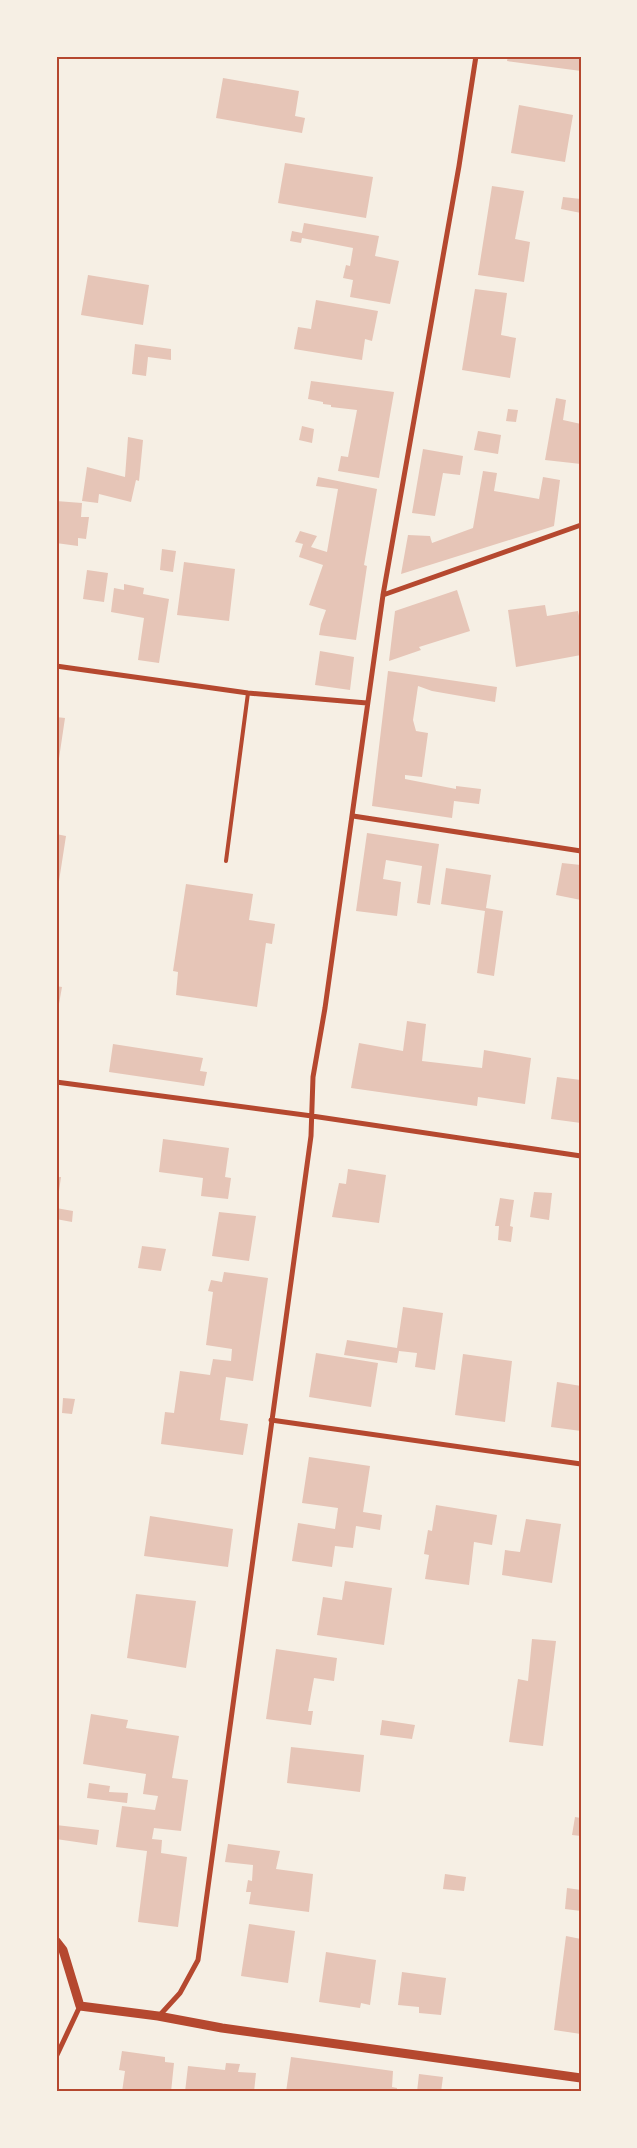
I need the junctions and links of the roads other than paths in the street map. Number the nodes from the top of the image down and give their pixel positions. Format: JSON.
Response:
{"nodes":[{"id":1,"x":476,"y":56,"type":"edge"},
{"id":2,"x":581,"y":525,"type":"edge"},
{"id":3,"x":383,"y":595,"type":"junction"},
{"id":4,"x":56,"y":666,"type":"edge"},
{"id":5,"x":248,"y":693,"type":"junction"},
{"id":6,"x":367,"y":703,"type":"junction"},
{"id":7,"x":353,"y":816,"type":"junction"},
{"id":8,"x":581,"y":851,"type":"edge"},
{"id":9,"x":226,"y":861,"type":"dead end"},
{"id":10,"x":56,"y":1082,"type":"edge"},
{"id":11,"x":312,"y":1116,"type":"junction"},
{"id":12,"x":581,"y":1156,"type":"edge"},
{"id":13,"x":271,"y":1420,"type":"junction"},
{"id":14,"x":581,"y":1464,"type":"edge"},
{"id":15,"x":56,"y":1941,"type":"edge"},
{"id":16,"x":60,"y":1952,"type":"edge"},
{"id":17,"x":80,"y":2006,"type":"junction"},
{"id":18,"x":158,"y":2016,"type":"junction"},
{"id":19,"x":56,"y":2057,"type":"edge"},
{"id":20,"x":581,"y":2078,"type":"edge"}],
"edges":[{"from":1,"to":3,"type":"street"},
{"from":2,"to":3,"type":"street"},
{"from":3,"to":6,"type":"street"},
{"from":4,"to":5,"type":"street"},
{"from":5,"to":6,"type":"street"},
{"from":5,"to":9,"type":"lane"},
{"from":6,"to":7,"type":"street"},
{"from":7,"to":8,"type":"street"},
{"from":7,"to":11,"type":"street"},
{"from":10,"to":11,"type":"street"},
{"from":11,"to":12,"type":"street"},
{"from":11,"to":13,"type":"street"},
{"from":13,"to":14,"type":"street"},
{"from":13,"to":18,"type":"street"},
{"from":15,"to":16,"type":"street"},
{"from":16,"to":17,"type":"street"},
{"from":17,"to":18,"type":"street"},
{"from":17,"to":19,"type":"street"},
{"from":18,"to":20,"type":"street"}]}
